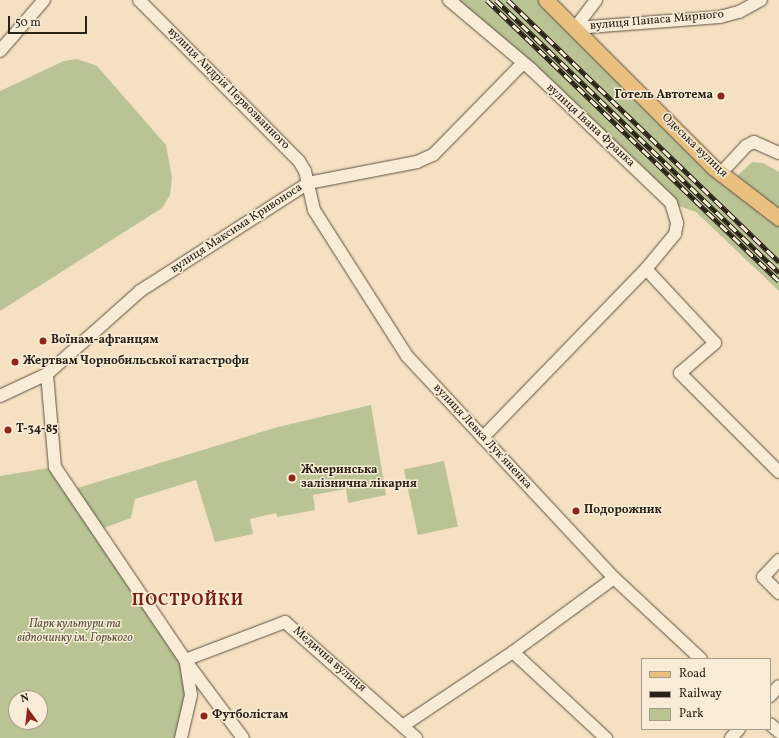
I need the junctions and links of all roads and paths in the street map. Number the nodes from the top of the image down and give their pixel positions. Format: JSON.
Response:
{"nodes":[{"id":1,"x":44,"y":0,"type":"edge"},
{"id":2,"x":139,"y":0,"type":"edge"},
{"id":3,"x":450,"y":0,"type":"edge"},
{"id":4,"x":546,"y":0,"type":"edge"},
{"id":5,"x":596,"y":0,"type":"edge"},
{"id":6,"x":761,"y":0,"type":"edge"},
{"id":7,"x":574,"y":28,"type":"junction"},
{"id":8,"x":0,"y":51,"type":"edge"},
{"id":9,"x":522,"y":64,"type":"junction"},
{"id":10,"x":779,"y":153,"type":"edge"},
{"id":11,"x":721,"y":173,"type":"junction"},
{"id":12,"x":308,"y":183,"type":"junction"},
{"id":13,"x":779,"y":218,"type":"edge"},
{"id":14,"x":646,"y":269,"type":"junction"},
{"id":15,"x":47,"y":374,"type":"junction"},
{"id":16,"x":0,"y":396,"type":"edge"},
{"id":17,"x":482,"y":438,"type":"junction"},
{"id":18,"x":779,"y":472,"type":"edge"},
{"id":19,"x":779,"y":560,"type":"edge"},
{"id":20,"x":614,"y":578,"type":"junction"},
{"id":21,"x":779,"y":593,"type":"edge"},
{"id":22,"x":513,"y":652,"type":"junction"},
{"id":23,"x":700,"y":658,"type":"edge"},
{"id":24,"x":185,"y":660,"type":"junction"},
{"id":25,"x":779,"y":686,"type":"edge"},
{"id":26,"x":771,"y":695,"type":"edge"},
{"id":27,"x":404,"y":725,"type":"junction"},
{"id":28,"x":771,"y":725,"type":"edge"},
{"id":29,"x":738,"y":730,"type":"edge"},
{"id":30,"x":779,"y":732,"type":"edge"},
{"id":31,"x":181,"y":738,"type":"edge"},
{"id":32,"x":243,"y":738,"type":"edge"},
{"id":33,"x":416,"y":738,"type":"edge"},
{"id":34,"x":606,"y":738,"type":"edge"},
{"id":35,"x":731,"y":738,"type":"edge"}],
"edges":[{"from":1,"to":8,"type":"street"},
{"from":2,"to":12,"type":"street","name":"вулиця Андрія Первозванного"},
{"from":3,"to":9,"type":"street","name":"вулиця Івана Франка"},
{"from":4,"to":7,"type":"main road","name":"Одеська вулиця"},
{"from":5,"to":7,"type":"street"},
{"from":6,"to":7,"type":"street","name":"вулиця Панаса Мирного"},
{"from":7,"to":11,"type":"main road","name":"Одеська вулиця"},
{"from":9,"to":12,"type":"street","name":"вулиця Максима Кривоноса"},
{"from":9,"to":14,"type":"street","name":"вулиця Івана Франка"},
{"from":10,"to":11,"type":"street"},
{"from":11,"to":13,"type":"main road","name":"Одеська вулиця"},
{"from":12,"to":15,"type":"street","name":"вулиця Максима Кривоноса"},
{"from":12,"to":17,"type":"street","name":"вулиця Левка Лук'яненка"},
{"from":14,"to":17,"type":"street","name":"вулиця Івана Франка"},
{"from":14,"to":18,"type":"street"},
{"from":15,"to":16,"type":"street","name":"вулиця Максима Кривоноса"},
{"from":15,"to":24,"type":"street"},
{"from":17,"to":20,"type":"street","name":"вулиця Левка Лук'яненка"},
{"from":19,"to":21,"type":"street"},
{"from":20,"to":22,"type":"street"},
{"from":20,"to":23,"type":"street","name":"вулиця Левка Лук'яненка"},
{"from":22,"to":27,"type":"street"},
{"from":22,"to":34,"type":"street"},
{"from":24,"to":27,"type":"street","name":"Медична вулиця"},
{"from":24,"to":31,"type":"street"},
{"from":24,"to":32,"type":"street"},
{"from":25,"to":26,"type":"street"},
{"from":27,"to":33,"type":"street","name":"Медична вулиця"},
{"from":28,"to":30,"type":"street"},
{"from":29,"to":35,"type":"street"}]}
